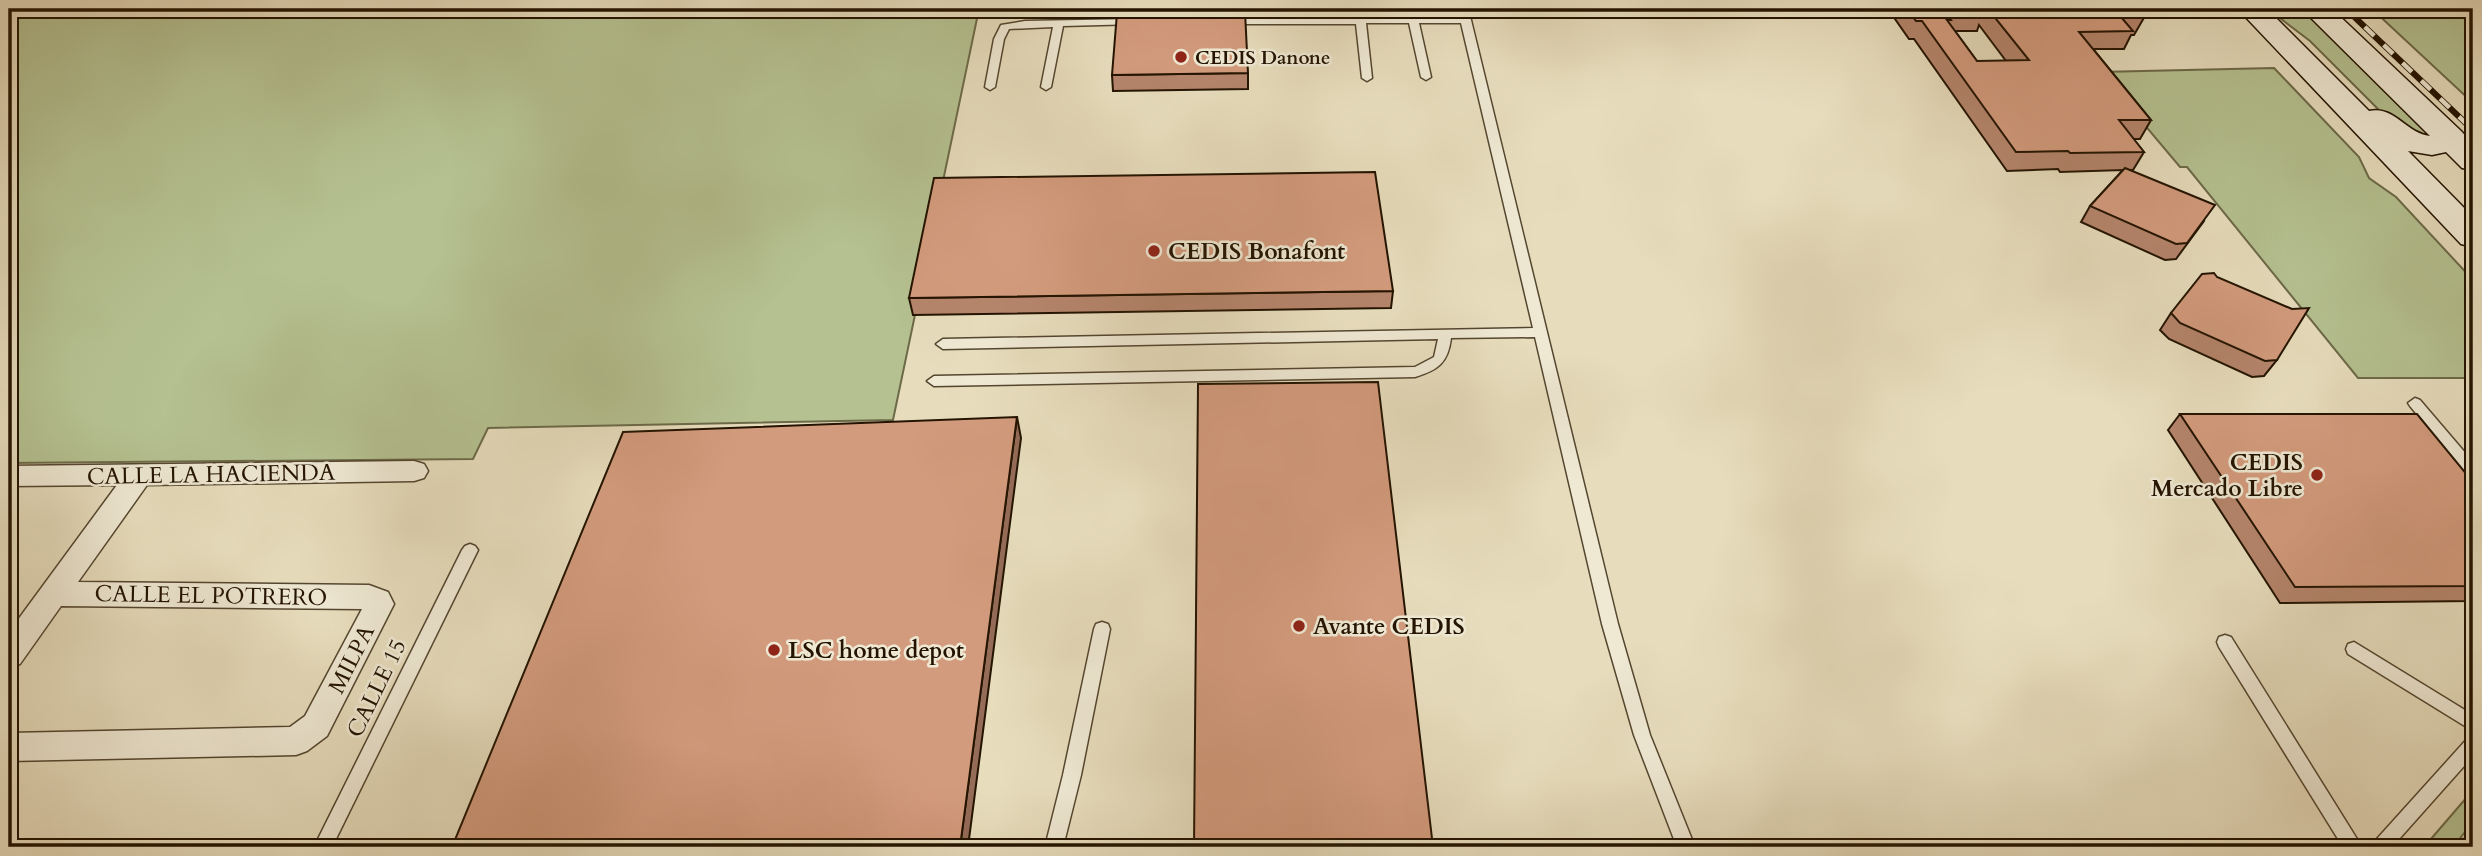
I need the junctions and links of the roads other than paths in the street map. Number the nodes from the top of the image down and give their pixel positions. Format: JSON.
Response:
{"nodes":[{"id":1,"x":2316,"y":9,"type":"edge"},
{"id":2,"x":2255,"y":12,"type":"edge"},
{"id":3,"x":1464,"y":14,"type":"edge"},
{"id":4,"x":1361,"y":20,"type":"junction"},
{"id":5,"x":1413,"y":20,"type":"junction"},
{"id":6,"x":1217,"y":21,"type":"edge"},
{"id":7,"x":1152,"y":22,"type":"edge"},
{"id":8,"x":1059,"y":23,"type":"junction"},
{"id":9,"x":1426,"y":76,"type":"dead end"},
{"id":10,"x":1367,"y":78,"type":"dead end"},
{"id":11,"x":990,"y":87,"type":"dead end"},
{"id":12,"x":1046,"y":87,"type":"dead end"},
{"id":13,"x":2450,"y":138,"type":"junction"},
{"id":14,"x":2473,"y":161,"type":"edge"},
{"id":15,"x":2473,"y":236,"type":"edge"},
{"id":16,"x":1538,"y":332,"type":"junction"},
{"id":17,"x":1445,"y":334,"type":"junction"},
{"id":18,"x":943,"y":344,"type":"dead end"},
{"id":19,"x":934,"y":382,"type":"dead end"},
{"id":20,"x":2415,"y":403,"type":"dead end"},
{"id":21,"x":414,"y":471,"type":"dead end"},
{"id":22,"x":2473,"y":472,"type":"edge"},
{"id":23,"x":139,"y":475,"type":"junction"},
{"id":24,"x":9,"y":476,"type":"edge"},
{"id":25,"x":470,"y":550,"type":"dead end"},
{"id":26,"x":53,"y":594,"type":"junction"},
{"id":27,"x":369,"y":597,"type":"joint"},
{"id":28,"x":1102,"y":629,"type":"dead end"},
{"id":29,"x":2225,"y":642,"type":"dead end"},
{"id":30,"x":2354,"y":649,"type":"dead end"},
{"id":31,"x":9,"y":655,"type":"edge"},
{"id":32,"x":2473,"y":724,"type":"edge"},
{"id":33,"x":2473,"y":744,"type":"edge"},
{"id":34,"x":9,"y":747,"type":"edge"},
{"id":35,"x":2473,"y":841,"type":"edge"},
{"id":36,"x":323,"y":847,"type":"edge"},
{"id":37,"x":1054,"y":847,"type":"edge"},
{"id":38,"x":1686,"y":847,"type":"edge"},
{"id":39,"x":2353,"y":847,"type":"edge"},
{"id":40,"x":2381,"y":847,"type":"edge"},
{"id":41,"x":2468,"y":847,"type":"edge"}],
"edges":[{"from":1,"to":13,"type":"main road"},
{"from":2,"to":13,"type":"main road"},
{"from":2,"to":15,"type":"main road"},
{"from":3,"to":5,"type":"lane"},
{"from":3,"to":16,"type":"lane"},
{"from":4,"to":5,"type":"lane"},
{"from":4,"to":6,"type":"lane"},
{"from":4,"to":10,"type":"lane"},
{"from":5,"to":9,"type":"lane"},
{"from":7,"to":8,"type":"lane"},
{"from":8,"to":11,"type":"lane"},
{"from":8,"to":12,"type":"lane"},
{"from":13,"to":14,"type":"main road"},
{"from":16,"to":17,"type":"lane"},
{"from":16,"to":38,"type":"lane"},
{"from":17,"to":18,"type":"lane"},
{"from":17,"to":19,"type":"lane"},
{"from":20,"to":22,"type":"lane"},
{"from":21,"to":23,"type":"street","name":"CALLE LA HACIENDA"},
{"from":23,"to":24,"type":"street","name":"CALLE LA HACIENDA"},
{"from":23,"to":26,"type":"street"},
{"from":25,"to":36,"type":"lane","name":"CALLE 15"},
{"from":26,"to":27,"type":"street","name":"CALLE EL POTRERO"},
{"from":26,"to":31,"type":"street"},
{"from":27,"to":34,"type":"street","name":"MILPA"},
{"from":28,"to":37,"type":"lane"},
{"from":29,"to":39,"type":"lane"},
{"from":30,"to":32,"type":"lane"},
{"from":33,"to":40,"type":"lane"},
{"from":35,"to":41,"type":"lane"}]}
